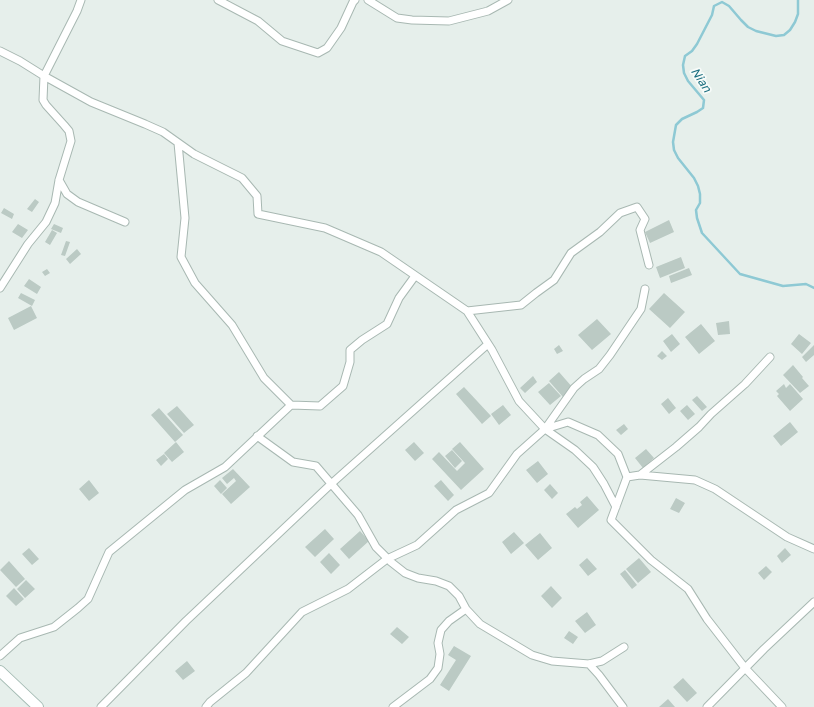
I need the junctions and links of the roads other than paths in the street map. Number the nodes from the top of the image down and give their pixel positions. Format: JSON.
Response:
{"nodes":[{"id":1,"x":81,"y":0,"type":"edge"},
{"id":2,"x":218,"y":0,"type":"edge"},
{"id":3,"x":368,"y":0,"type":"edge"},
{"id":4,"x":508,"y":0,"type":"edge"},
{"id":5,"x":354,"y":1,"type":"edge"},
{"id":6,"x":0,"y":51,"type":"edge"},
{"id":7,"x":44,"y":76,"type":"junction"},
{"id":8,"x":178,"y":143,"type":"junction"},
{"id":9,"x":58,"y":180,"type":"junction"},
{"id":10,"x":126,"y":222,"type":"dead end"},
{"id":11,"x":649,"y":265,"type":"dead end"},
{"id":12,"x":415,"y":276,"type":"junction"},
{"id":13,"x":0,"y":288,"type":"edge"},
{"id":14,"x":645,"y":289,"type":"dead end"},
{"id":15,"x":467,"y":311,"type":"junction"},
{"id":16,"x":488,"y":344,"type":"junction"},
{"id":17,"x":770,"y":358,"type":"dead end"},
{"id":18,"x":290,"y":405,"type":"junction"},
{"id":19,"x":545,"y":429,"type":"junction"},
{"id":20,"x":257,"y":436,"type":"junction"},
{"id":21,"x":640,"y":475,"type":"junction"},
{"id":22,"x":627,"y":477,"type":"junction"},
{"id":23,"x":331,"y":484,"type":"junction"},
{"id":24,"x":616,"y":507,"type":"junction"},
{"id":25,"x":814,"y":549,"type":"edge"},
{"id":26,"x":387,"y":559,"type":"junction"},
{"id":27,"x":814,"y":602,"type":"edge"},
{"id":28,"x":466,"y":609,"type":"junction"},
{"id":29,"x":624,"y":647,"type":"dead end"},
{"id":30,"x":0,"y":656,"type":"edge"},
{"id":31,"x":589,"y":664,"type":"junction"},
{"id":32,"x":745,"y":668,"type":"junction"},
{"id":33,"x":0,"y":671,"type":"edge"},
{"id":34,"x":38,"y":707,"type":"edge"},
{"id":35,"x":101,"y":707,"type":"edge"},
{"id":36,"x":206,"y":707,"type":"edge"},
{"id":37,"x":393,"y":707,"type":"edge"},
{"id":38,"x":623,"y":707,"type":"edge"},
{"id":39,"x":707,"y":707,"type":"edge"},
{"id":40,"x":782,"y":707,"type":"edge"}],
"edges":[{"from":1,"to":7,"type":"street"},
{"from":2,"to":5,"type":"street"},
{"from":3,"to":4,"type":"street"},
{"from":6,"to":7,"type":"street"},
{"from":7,"to":8,"type":"street"},
{"from":7,"to":9,"type":"street"},
{"from":8,"to":12,"type":"street"},
{"from":8,"to":18,"type":"street"},
{"from":9,"to":10,"type":"street"},
{"from":9,"to":13,"type":"street"},
{"from":11,"to":15,"type":"street"},
{"from":12,"to":15,"type":"street"},
{"from":12,"to":18,"type":"street"},
{"from":14,"to":19,"type":"street"},
{"from":15,"to":16,"type":"street"},
{"from":16,"to":19,"type":"street"},
{"from":16,"to":23,"type":"street"},
{"from":17,"to":21,"type":"street"},
{"from":18,"to":20,"type":"street"},
{"from":19,"to":22,"type":"street"},
{"from":19,"to":24,"type":"street"},
{"from":19,"to":26,"type":"street"},
{"from":20,"to":23,"type":"street"},
{"from":20,"to":30,"type":"street"},
{"from":21,"to":22,"type":"street"},
{"from":21,"to":25,"type":"street"},
{"from":22,"to":24,"type":"street"},
{"from":23,"to":26,"type":"street"},
{"from":23,"to":35,"type":"street"},
{"from":24,"to":32,"type":"street"},
{"from":26,"to":28,"type":"street"},
{"from":26,"to":36,"type":"street"},
{"from":27,"to":32,"type":"street"},
{"from":28,"to":31,"type":"street"},
{"from":28,"to":37,"type":"street"},
{"from":29,"to":31,"type":"street"},
{"from":31,"to":38,"type":"street"},
{"from":32,"to":39,"type":"street"},
{"from":32,"to":40,"type":"street"},
{"from":33,"to":34,"type":"main road"}]}
